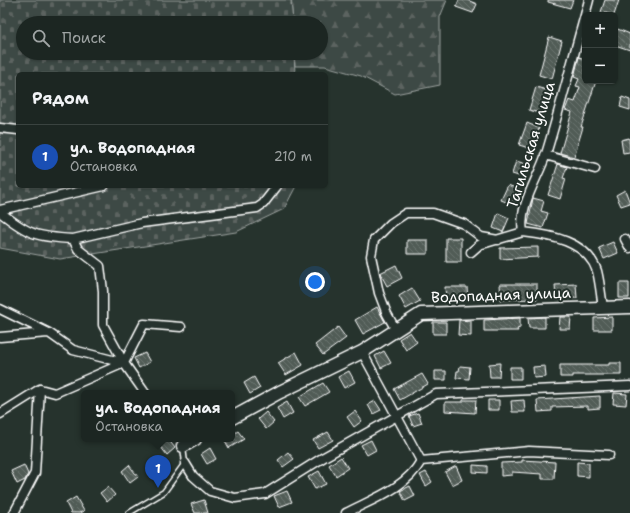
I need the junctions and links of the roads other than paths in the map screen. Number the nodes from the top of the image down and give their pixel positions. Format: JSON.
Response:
{"nodes":[{"id":1,"x":589,"y":0,"type":"edge"},
{"id":2,"x":586,"y":12,"type":"edge"},
{"id":3,"x":582,"y":26,"type":"edge"},
{"id":4,"x":0,"y":128,"type":"edge"},
{"id":5,"x":16,"y":130,"type":"edge"},
{"id":6,"x":545,"y":155,"type":"junction"},
{"id":7,"x":595,"y":169,"type":"dead end"},
{"id":8,"x":96,"y":188,"type":"edge"},
{"id":9,"x":275,"y":188,"type":"edge"},
{"id":10,"x":0,"y":211,"type":"edge"},
{"id":11,"x":523,"y":232,"type":"junction"},
{"id":12,"x":73,"y":239,"type":"junction"},
{"id":13,"x":625,"y":239,"type":"dead end"},
{"id":14,"x":498,"y":240,"type":"junction"},
{"id":15,"x":630,"y":248,"type":"edge"},
{"id":16,"x":471,"y":252,"type":"dead end"},
{"id":17,"x":630,"y":307,"type":"edge"},
{"id":18,"x":603,"y":308,"type":"junction"},
{"id":19,"x":0,"y":309,"type":"edge"},
{"id":20,"x":181,"y":328,"type":"dead end"},
{"id":21,"x":396,"y":330,"type":"junction"},
{"id":22,"x":49,"y":333,"type":"junction"},
{"id":23,"x":0,"y":337,"type":"edge"},
{"id":24,"x":362,"y":352,"type":"junction"},
{"id":25,"x":124,"y":363,"type":"junction"},
{"id":26,"x":630,"y":386,"type":"edge"},
{"id":27,"x":40,"y":389,"type":"junction"},
{"id":28,"x":143,"y":390,"type":"edge"},
{"id":29,"x":0,"y":414,"type":"edge"},
{"id":30,"x":396,"y":415,"type":"junction"},
{"id":31,"x":235,"y":416,"type":"edge"},
{"id":32,"x":181,"y":442,"type":"edge"},
{"id":33,"x":609,"y":456,"type":"dead end"},
{"id":34,"x":421,"y":461,"type":"junction"},
{"id":35,"x":185,"y":463,"type":"junction"},
{"id":36,"x":14,"y":513,"type":"edge"},
{"id":37,"x":129,"y":513,"type":"edge"},
{"id":38,"x":346,"y":513,"type":"edge"}],
"edges":[{"from":1,"to":2,"type":"street","name":"Тагильская улица"},
{"from":3,"to":6,"type":"street","name":"Тагильская улица"},
{"from":4,"to":5,"type":"street"},
{"from":6,"to":7,"type":"street"},
{"from":6,"to":11,"type":"street","name":"Тагильская улица"},
{"from":8,"to":10,"type":"street"},
{"from":9,"to":12,"type":"street"},
{"from":10,"to":12,"type":"street"},
{"from":11,"to":14,"type":"street"},
{"from":11,"to":18,"type":"street","name":"Тагильская улица"},
{"from":12,"to":25,"type":"street"},
{"from":13,"to":15,"type":"street"},
{"from":14,"to":16,"type":"street"},
{"from":14,"to":21,"type":"street"},
{"from":17,"to":18,"type":"street","name":"Водопадная улица"},
{"from":18,"to":21,"type":"street","name":"Водопадная улица"},
{"from":19,"to":22,"type":"street"},
{"from":20,"to":25,"type":"street"},
{"from":21,"to":24,"type":"street","name":"Водопадная улица"},
{"from":22,"to":23,"type":"street"},
{"from":22,"to":25,"type":"street"},
{"from":24,"to":30,"type":"street"},
{"from":24,"to":31,"type":"street","name":"Водопадная улица"},
{"from":25,"to":27,"type":"street"},
{"from":25,"to":28,"type":"street"},
{"from":26,"to":30,"type":"street"},
{"from":27,"to":29,"type":"street"},
{"from":27,"to":36,"type":"street"},
{"from":30,"to":34,"type":"street"},
{"from":30,"to":35,"type":"street"},
{"from":32,"to":35,"type":"lane"},
{"from":33,"to":34,"type":"street"},
{"from":34,"to":38,"type":"street"},
{"from":35,"to":37,"type":"lane"}]}
